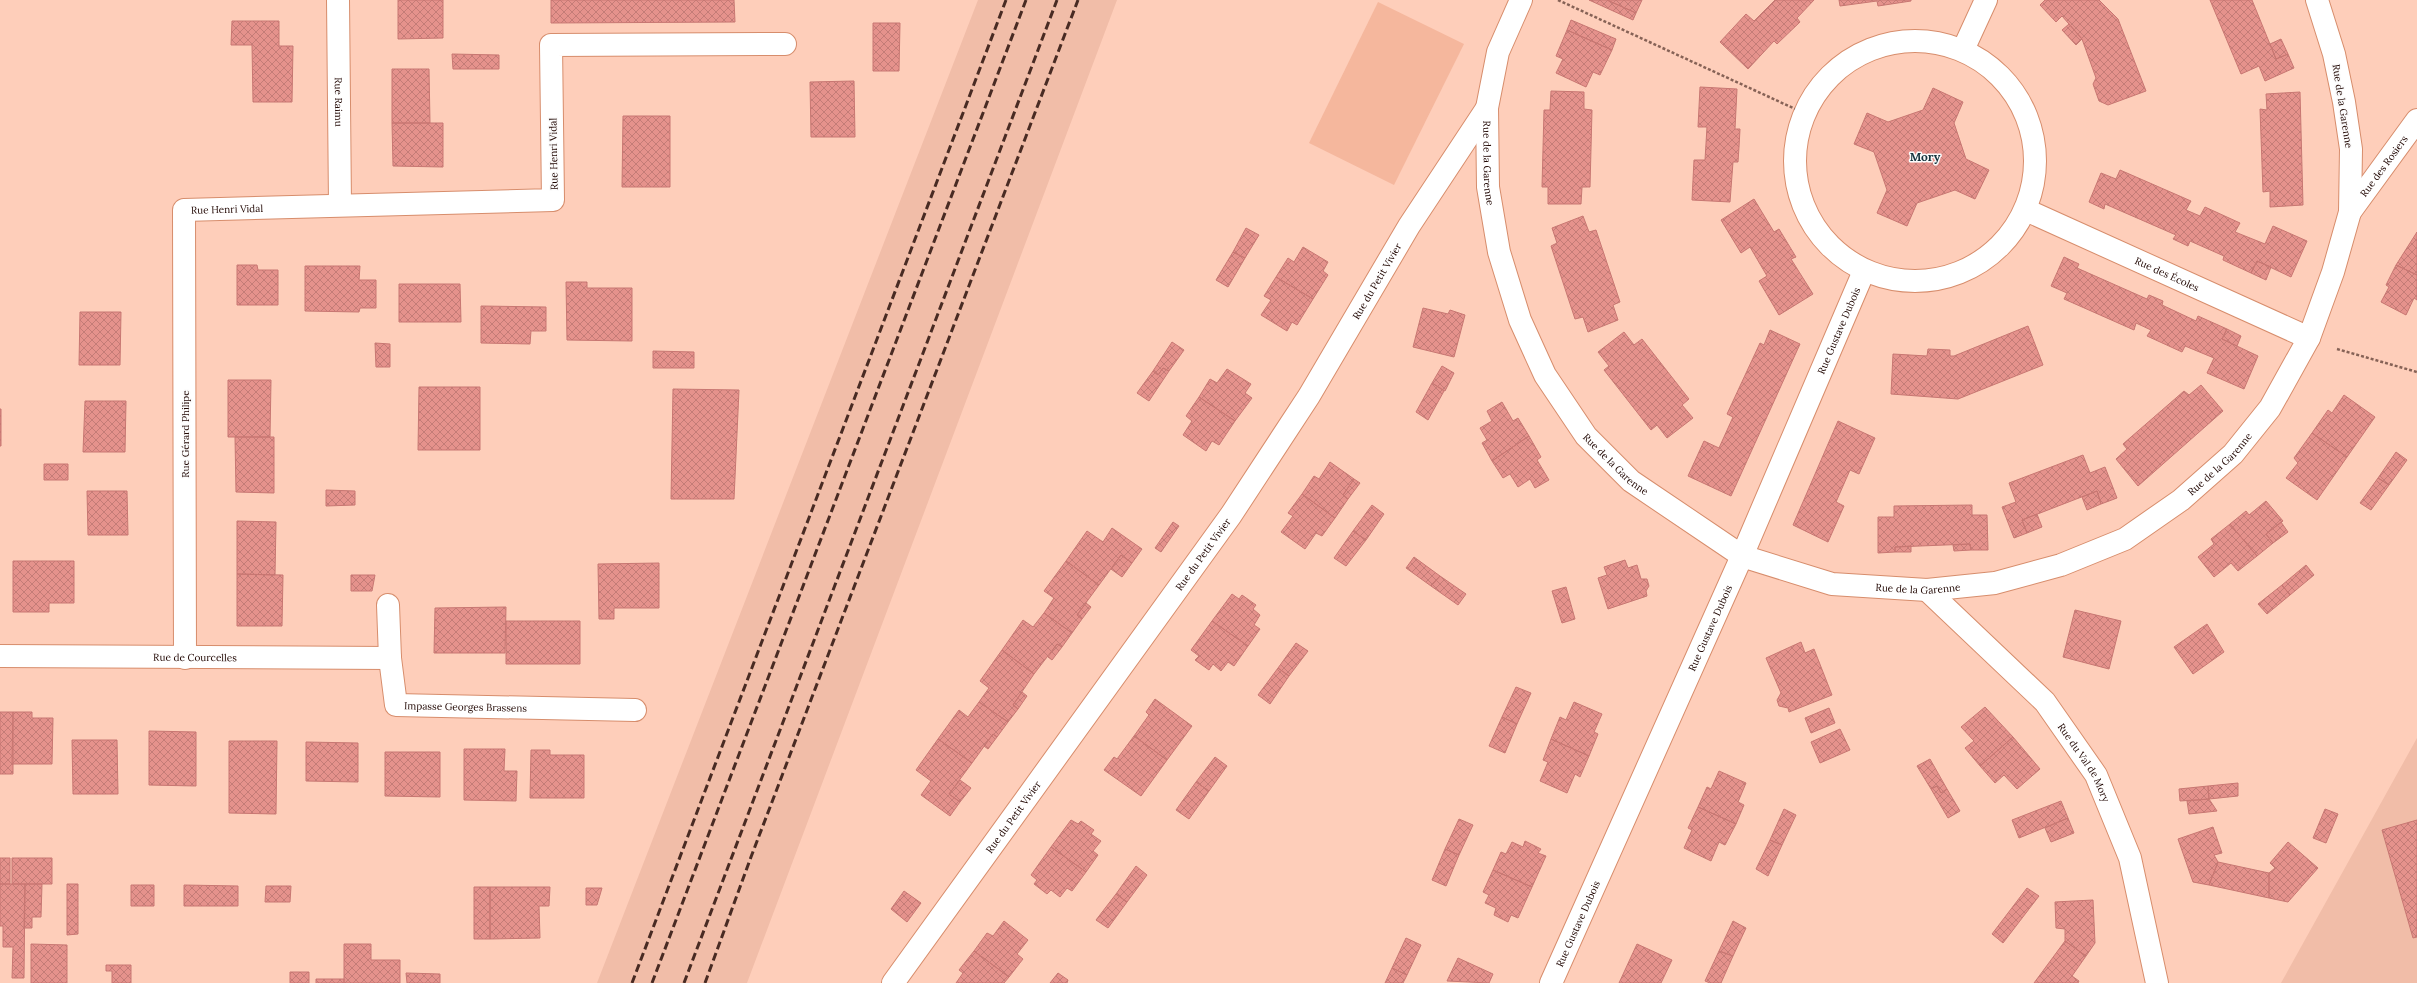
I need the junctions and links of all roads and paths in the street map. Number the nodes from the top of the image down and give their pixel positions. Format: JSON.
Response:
{"nodes":[{"id":1,"x":338,"y":0,"type":"edge"},
{"id":2,"x":1521,"y":0,"type":"edge"},
{"id":3,"x":1558,"y":0,"type":"edge"},
{"id":4,"x":1986,"y":0,"type":"edge"},
{"id":5,"x":2316,"y":0,"type":"edge"},
{"id":6,"x":785,"y":44,"type":"dead end"},
{"id":7,"x":1963,"y":50,"type":"junction"},
{"id":8,"x":1487,"y":108,"type":"junction"},
{"id":9,"x":1804,"y":113,"type":"junction"},
{"id":10,"x":2417,"y":120,"type":"edge"},
{"id":11,"x":340,"y":205,"type":"junction"},
{"id":12,"x":184,"y":210,"type":"joint"},
{"id":13,"x":2026,"y":210,"type":"junction"},
{"id":14,"x":2350,"y":212,"type":"junction"},
{"id":15,"x":1864,"y":271,"type":"junction"},
{"id":16,"x":2309,"y":338,"type":"junction"},
{"id":17,"x":2417,"y":372,"type":"edge"},
{"id":18,"x":1742,"y":556,"type":"junction"},
{"id":19,"x":1927,"y":590,"type":"junction"},
{"id":20,"x":388,"y":605,"type":"dead end"},
{"id":21,"x":0,"y":656,"type":"edge"},
{"id":22,"x":185,"y":658,"type":"junction"},
{"id":23,"x":390,"y":658,"type":"junction"},
{"id":24,"x":634,"y":710,"type":"dead end"},
{"id":25,"x":892,"y":983,"type":"edge"},
{"id":26,"x":1552,"y":983,"type":"edge"},
{"id":27,"x":2157,"y":983,"type":"edge"}],
"edges":[{"from":1,"to":11,"type":"street","name":"Rue Raimu"},
{"from":2,"to":8,"type":"street","name":"Rue de la Garenne"},
{"from":3,"to":9,"type":"path"},
{"from":4,"to":7,"type":"street"},
{"from":5,"to":14,"type":"street","name":"Rue de la Garenne"},
{"from":6,"to":11,"type":"street","name":"Rue Henri Vidal"},
{"from":7,"to":9,"type":"street"},
{"from":7,"to":13,"type":"street"},
{"from":8,"to":18,"type":"street","name":"Rue de la Garenne"},
{"from":8,"to":25,"type":"street","name":"Rue du Petit Vivier"},
{"from":9,"to":15,"type":"street"},
{"from":10,"to":14,"type":"street","name":"Rue des Rosiers"},
{"from":11,"to":12,"type":"street","name":"Rue Henri Vidal"},
{"from":12,"to":22,"type":"street","name":"Rue Gérard Philipe"},
{"from":13,"to":15,"type":"street"},
{"from":13,"to":16,"type":"street","name":"Rue des Écoles"},
{"from":14,"to":16,"type":"street","name":"Rue de la Garenne"},
{"from":15,"to":18,"type":"street","name":"Rue Gustave Dubois"},
{"from":16,"to":17,"type":"path"},
{"from":16,"to":19,"type":"street","name":"Rue de la Garenne"},
{"from":18,"to":19,"type":"street","name":"Rue de la Garenne"},
{"from":18,"to":26,"type":"street","name":"Rue Gustave Dubois"},
{"from":19,"to":27,"type":"street","name":"Rue du Val de Mory"},
{"from":20,"to":23,"type":"street","name":"Impasse Georges Brassens"},
{"from":21,"to":22,"type":"street","name":"Rue de Courcelles"},
{"from":22,"to":23,"type":"street","name":"Rue de Courcelles"},
{"from":23,"to":24,"type":"street","name":"Impasse Georges Brassens"}]}
